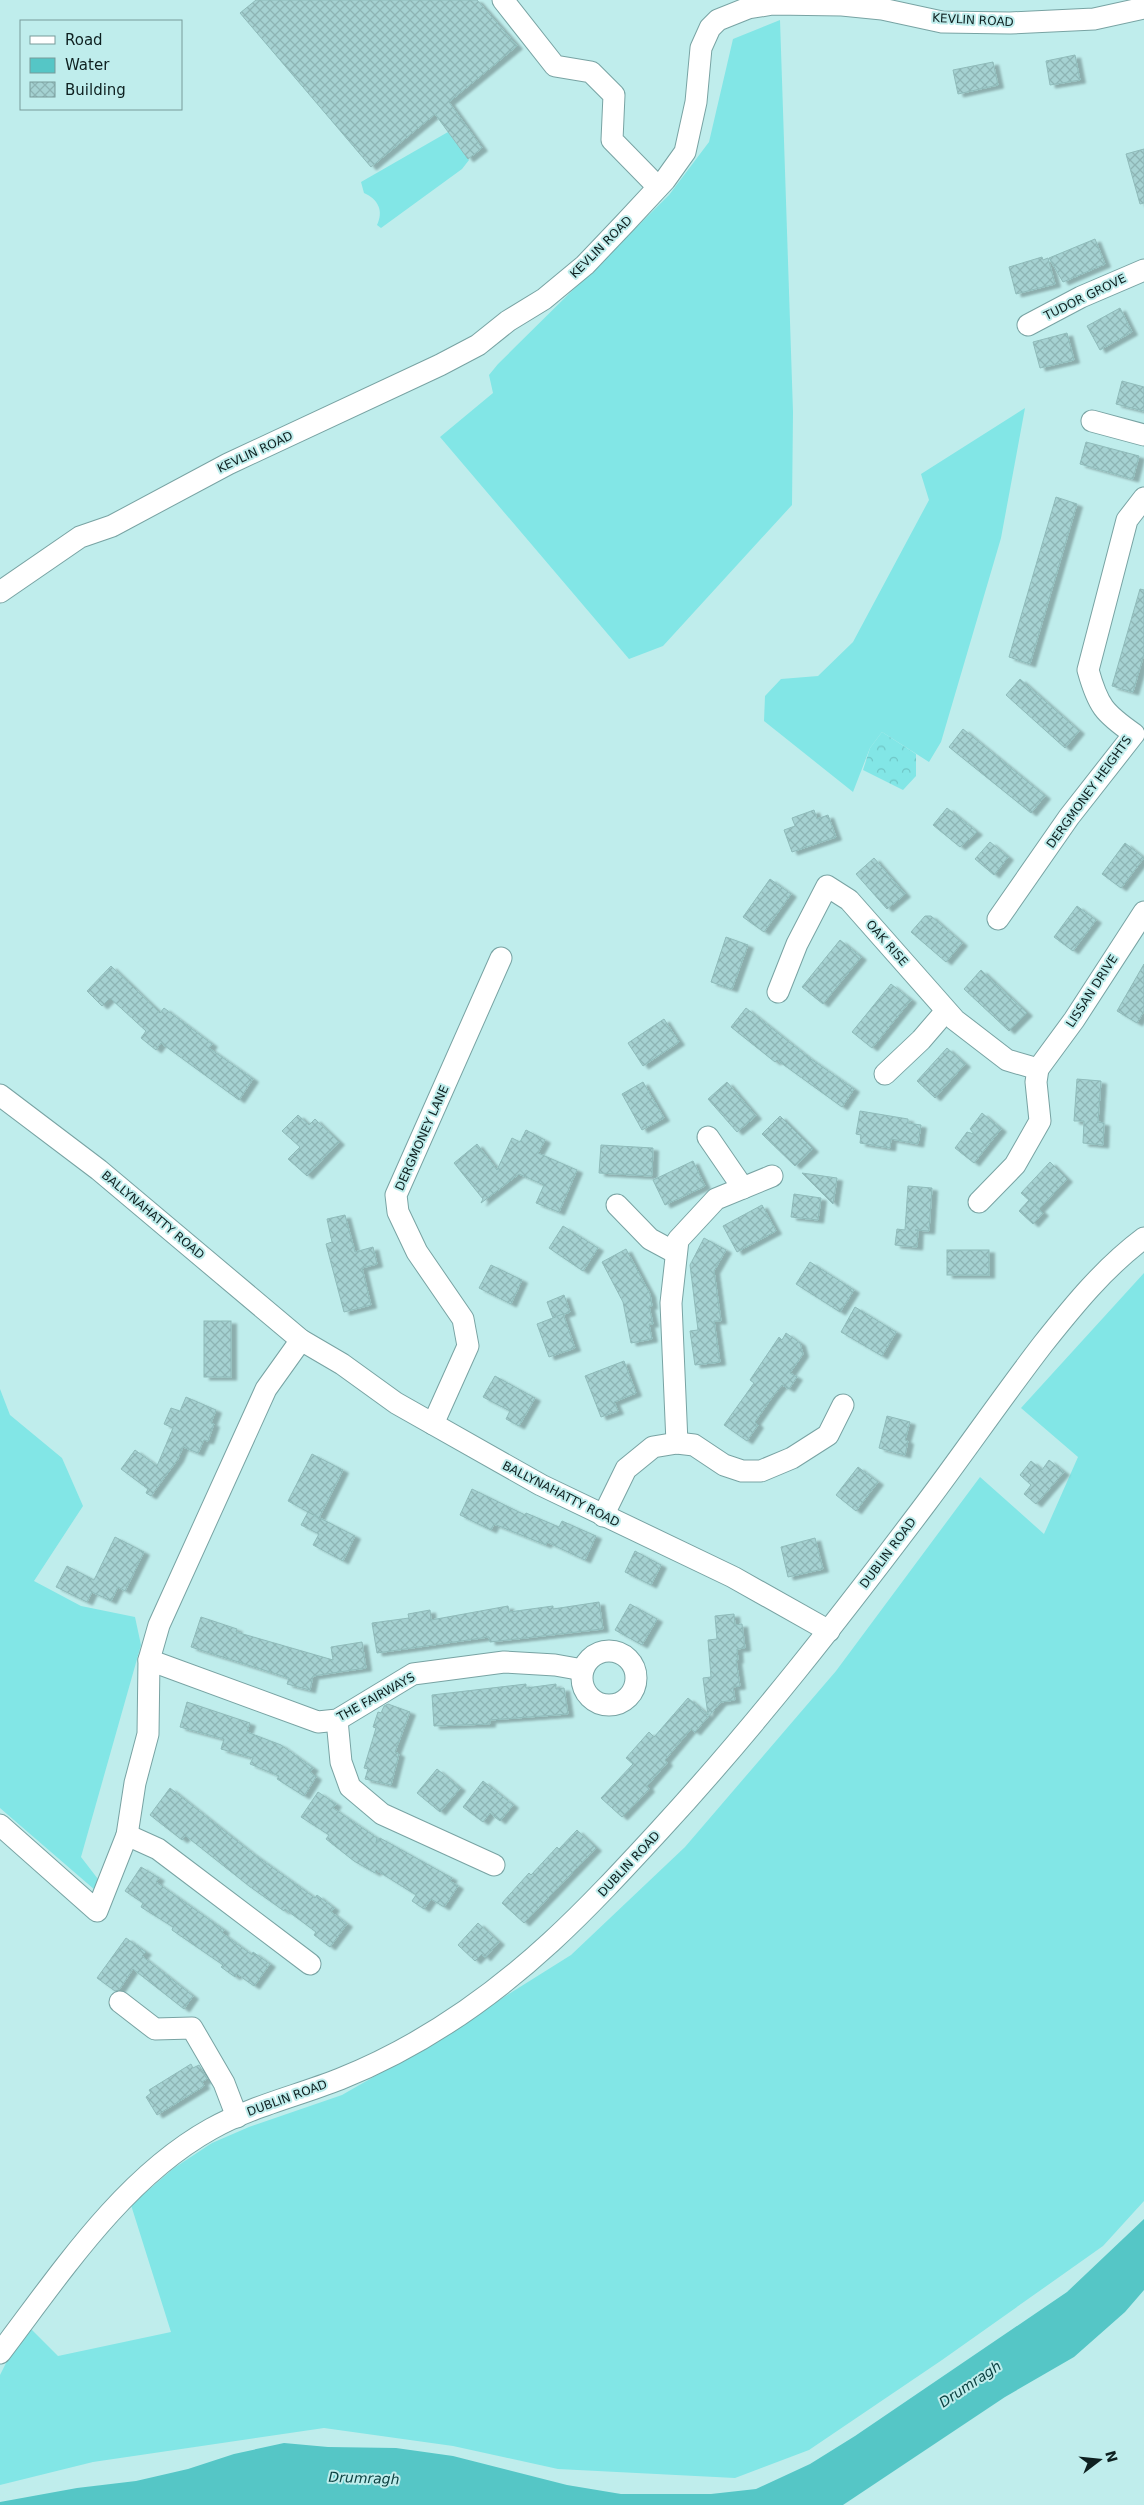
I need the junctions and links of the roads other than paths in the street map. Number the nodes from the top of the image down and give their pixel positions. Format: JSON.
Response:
{"nodes":[{"id":1,"x":503,"y":0,"type":"edge"},
{"id":2,"x":1144,"y":8,"type":"edge"},
{"id":3,"x":658,"y":186,"type":"junction"},
{"id":4,"x":1144,"y":270,"type":"edge"},
{"id":5,"x":1028,"y":325,"type":"dead end"},
{"id":6,"x":1092,"y":421,"type":"dead end"},
{"id":7,"x":1144,"y":435,"type":"edge"},
{"id":8,"x":1144,"y":498,"type":"edge"},
{"id":9,"x":0,"y":592,"type":"edge"},
{"id":10,"x":1144,"y":912,"type":"edge"},
{"id":11,"x":998,"y":919,"type":"dead end"},
{"id":12,"x":501,"y":958,"type":"dead end"},
{"id":13,"x":778,"y":992,"type":"dead end"},
{"id":14,"x":946,"y":1011,"type":"junction"},
{"id":15,"x":1038,"y":1070,"type":"junction"},
{"id":16,"x":885,"y":1074,"type":"dead end"},
{"id":17,"x":0,"y":1095,"type":"edge"},
{"id":18,"x":708,"y":1137,"type":"dead end"},
{"id":19,"x":772,"y":1176,"type":"dead end"},
{"id":20,"x":743,"y":1188,"type":"junction"},
{"id":21,"x":979,"y":1202,"type":"dead end"},
{"id":22,"x":617,"y":1206,"type":"dead end"},
{"id":23,"x":1144,"y":1238,"type":"edge"},
{"id":24,"x":676,"y":1253,"type":"junction"},
{"id":25,"x":301,"y":1340,"type":"junction"},
{"id":26,"x":843,"y":1405,"type":"dead end"},
{"id":27,"x":432,"y":1424,"type":"junction"},
{"id":28,"x":677,"y":1443,"type":"junction"},
{"id":29,"x":603,"y":1516,"type":"junction"},
{"id":30,"x":829,"y":1631,"type":"junction"},
{"id":31,"x":149,"y":1660,"type":"junction"},
{"id":32,"x":583,"y":1670,"type":"dead end"},
{"id":33,"x":337,"y":1720,"type":"junction"},
{"id":34,"x":0,"y":1825,"type":"edge"},
{"id":35,"x":127,"y":1835,"type":"junction"},
{"id":36,"x":494,"y":1865,"type":"dead end"},
{"id":37,"x":310,"y":1964,"type":"dead end"},
{"id":38,"x":120,"y":2002,"type":"dead end"},
{"id":39,"x":237,"y":2117,"type":"junction"},
{"id":40,"x":0,"y":2353,"type":"edge"}],
"edges":[{"from":1,"to":3,"type":"street"},
{"from":2,"to":3,"type":"street","name":"KEVLIN ROAD"},
{"from":3,"to":9,"type":"street","name":"KEVLIN ROAD"},
{"from":4,"to":5,"type":"street","name":"TUDOR GROVE"},
{"from":6,"to":7,"type":"street"},
{"from":8,"to":11,"type":"street","name":"DERGMONEY HEIGHTS"},
{"from":10,"to":15,"type":"street","name":"LISSAN DRIVE"},
{"from":12,"to":27,"type":"street","name":"DERGMONEY LANE"},
{"from":13,"to":14,"type":"street","name":"OAK RISE"},
{"from":14,"to":15,"type":"street","name":"OAK RISE"},
{"from":14,"to":16,"type":"street"},
{"from":15,"to":21,"type":"street"},
{"from":17,"to":25,"type":"street","name":"BALLYNAHATTY ROAD"},
{"from":18,"to":20,"type":"street"},
{"from":19,"to":20,"type":"street"},
{"from":20,"to":24,"type":"street"},
{"from":22,"to":24,"type":"street"},
{"from":23,"to":30,"type":"street","name":"DUBLIN ROAD"},
{"from":24,"to":28,"type":"street"},
{"from":25,"to":27,"type":"street","name":"BALLYNAHATTY ROAD"},
{"from":25,"to":31,"type":"street"},
{"from":26,"to":28,"type":"street"},
{"from":27,"to":29,"type":"street","name":"BALLYNAHATTY ROAD"},
{"from":28,"to":29,"type":"street"},
{"from":29,"to":30,"type":"street","name":"BALLYNAHATTY ROAD"},
{"from":30,"to":39,"type":"street","name":"DUBLIN ROAD"},
{"from":31,"to":33,"type":"street","name":"THE FAIRWAYS"},
{"from":31,"to":35,"type":"street"},
{"from":32,"to":33,"type":"street","name":"THE FAIRWAYS"},
{"from":33,"to":36,"type":"street"},
{"from":34,"to":35,"type":"street"},
{"from":35,"to":37,"type":"street"},
{"from":38,"to":39,"type":"street"},
{"from":39,"to":40,"type":"street","name":"DUBLIN ROAD"}]}
